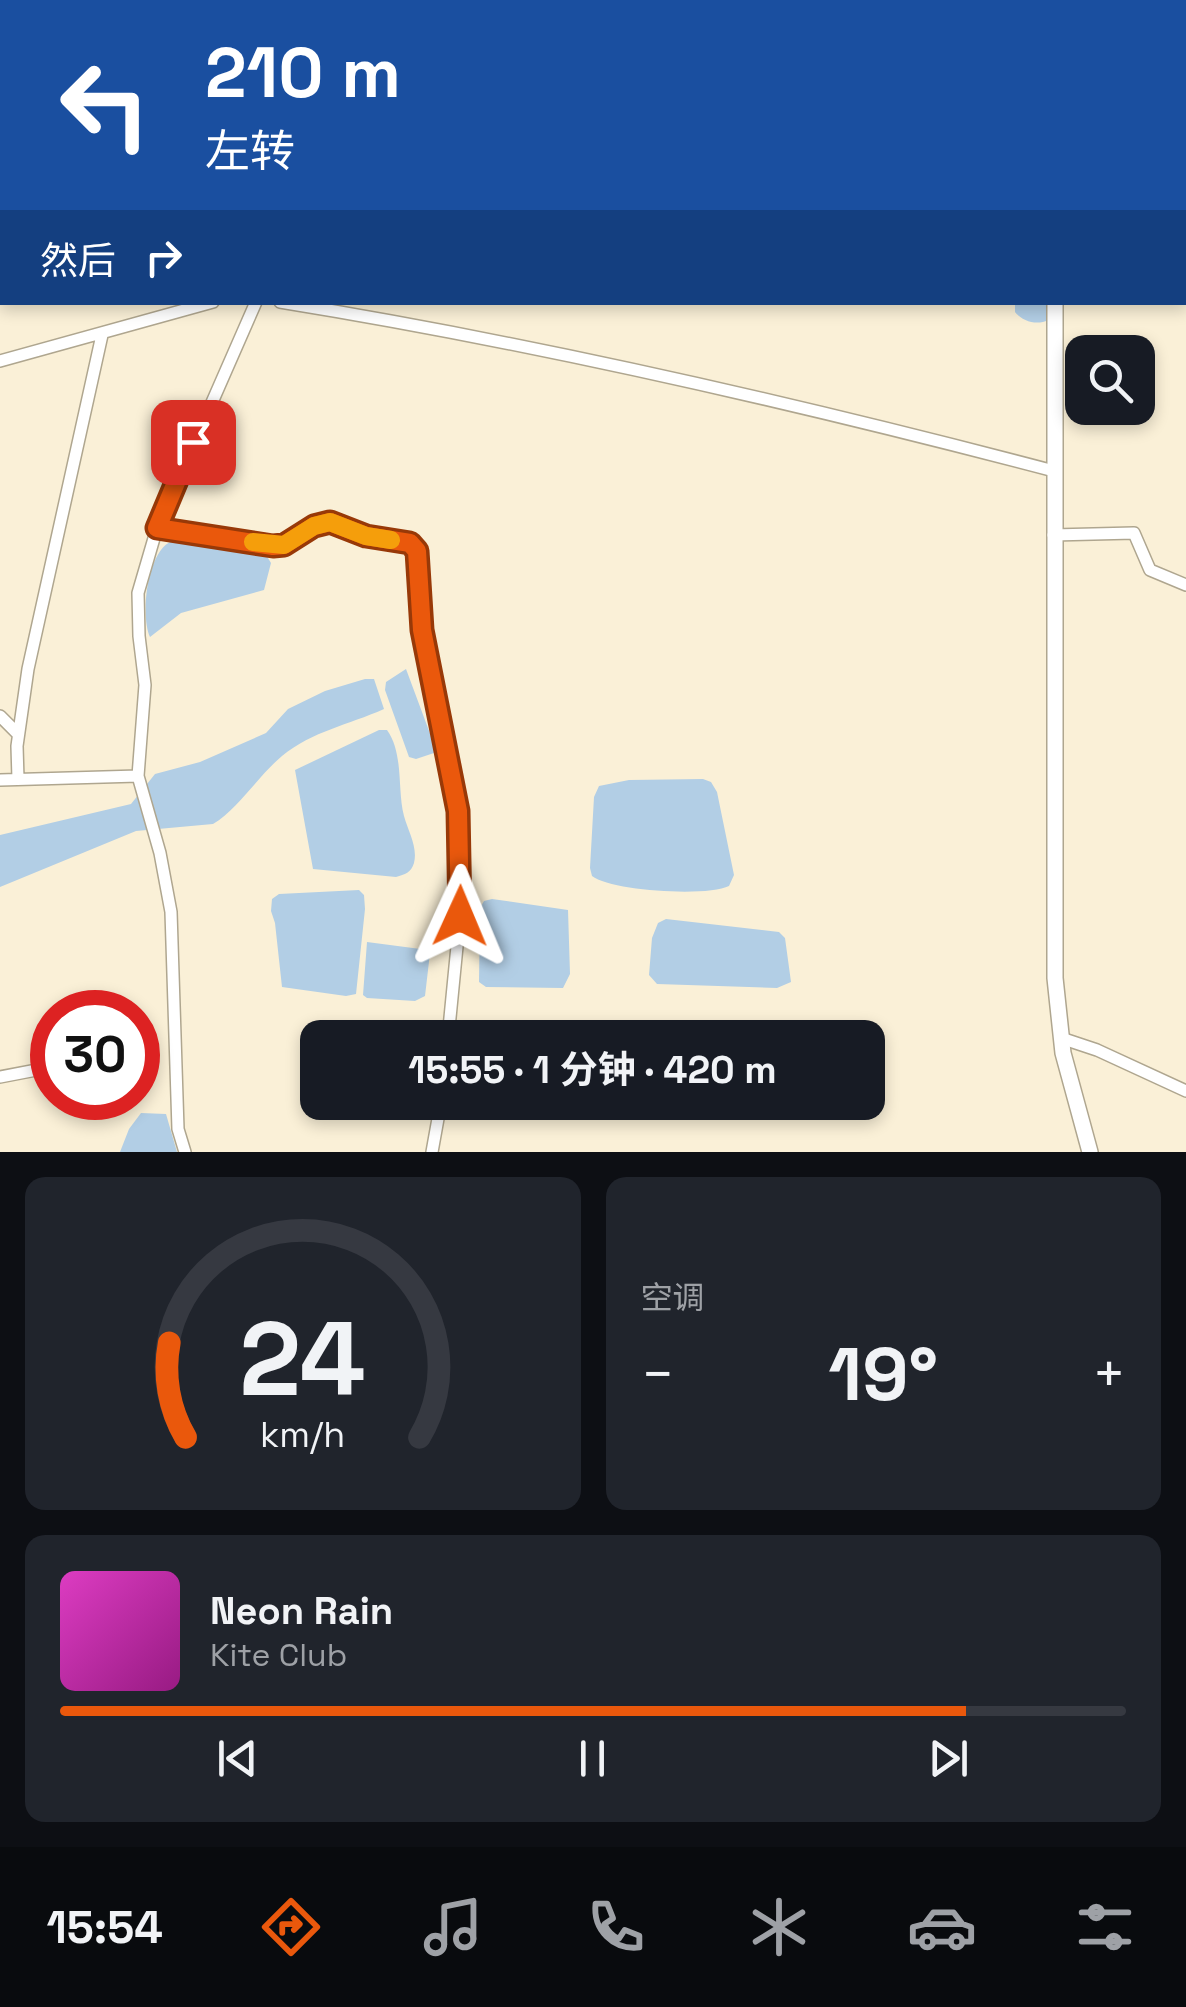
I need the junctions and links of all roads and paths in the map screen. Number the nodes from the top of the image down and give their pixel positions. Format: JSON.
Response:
{"nodes":[{"id":1,"x":203,"y":305,"type":"edge"},
{"id":2,"x":255,"y":305,"type":"edge"},
{"id":3,"x":298,"y":305,"type":"edge"},
{"id":4,"x":1055,"y":305,"type":"edge"},
{"id":5,"x":102,"y":335,"type":"junction"},
{"id":6,"x":0,"y":361,"type":"edge"},
{"id":7,"x":1054,"y":472,"type":"junction"},
{"id":8,"x":157,"y":528,"type":"junction"},
{"id":9,"x":1053,"y":535,"type":"junction"},
{"id":10,"x":1186,"y":585,"type":"edge"},
{"id":11,"x":0,"y":716,"type":"edge"},
{"id":12,"x":18,"y":734,"type":"junction"},
{"id":13,"x":138,"y":776,"type":"junction"},
{"id":14,"x":18,"y":779,"type":"junction"},
{"id":15,"x":0,"y":780,"type":"edge"},
{"id":16,"x":450,"y":1020,"type":"edge"},
{"id":17,"x":1061,"y":1038,"type":"junction"},
{"id":18,"x":30,"y":1071,"type":"edge"},
{"id":19,"x":0,"y":1077,"type":"edge"},
{"id":20,"x":1186,"y":1092,"type":"edge"},
{"id":21,"x":438,"y":1120,"type":"edge"},
{"id":22,"x":185,"y":1152,"type":"edge"},
{"id":23,"x":432,"y":1152,"type":"edge"},
{"id":24,"x":1090,"y":1152,"type":"edge"}],
"edges":[{"from":1,"to":5,"type":"street"},
{"from":2,"to":8,"type":"street"},
{"from":3,"to":7,"type":"street"},
{"from":4,"to":7,"type":"street"},
{"from":5,"to":6,"type":"street"},
{"from":5,"to":12,"type":"street"},
{"from":7,"to":9,"type":"street"},
{"from":8,"to":13,"type":"street"},
{"from":8,"to":16,"type":"street"},
{"from":9,"to":10,"type":"street"},
{"from":9,"to":17,"type":"street"},
{"from":11,"to":12,"type":"street"},
{"from":12,"to":14,"type":"street"},
{"from":13,"to":14,"type":"street"},
{"from":13,"to":22,"type":"street"},
{"from":14,"to":15,"type":"street"},
{"from":17,"to":20,"type":"street"},
{"from":17,"to":24,"type":"street"},
{"from":18,"to":19,"type":"street"},
{"from":21,"to":23,"type":"street"}]}
